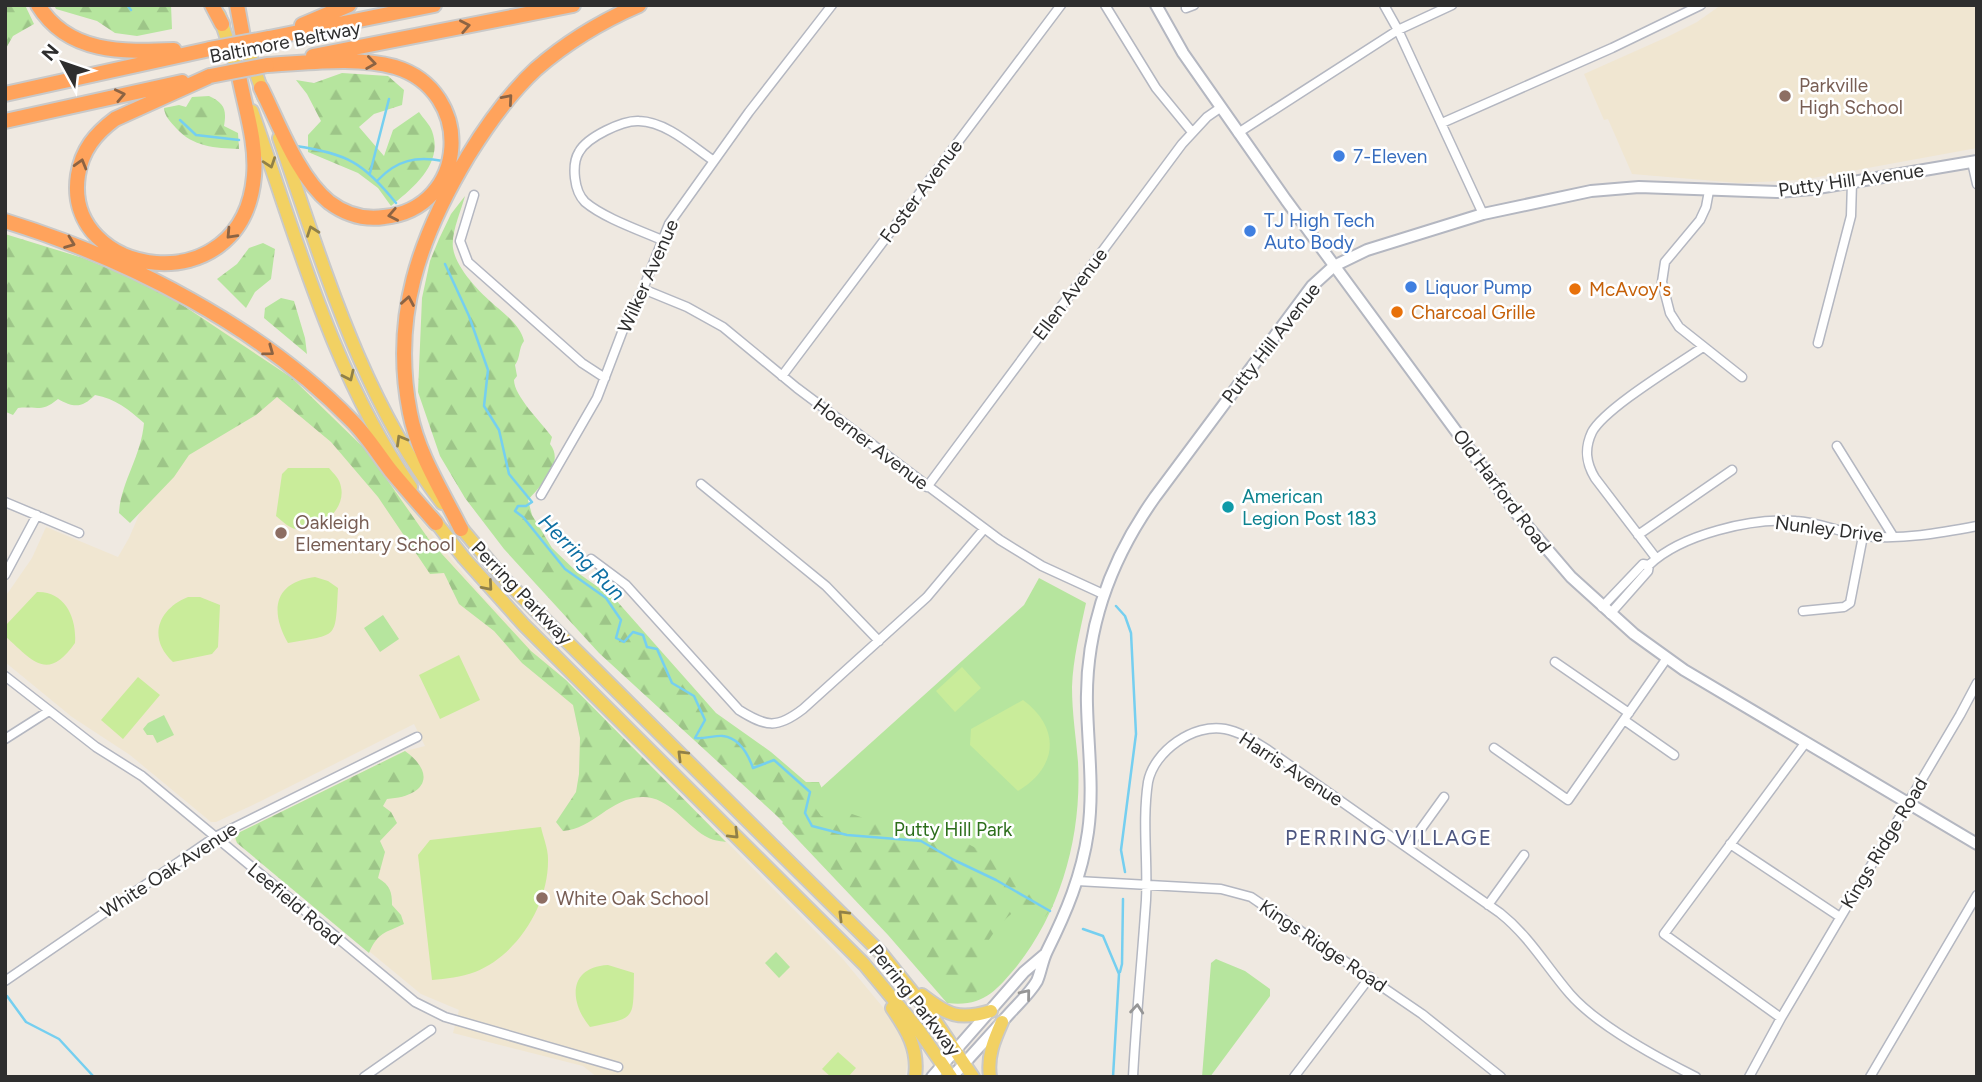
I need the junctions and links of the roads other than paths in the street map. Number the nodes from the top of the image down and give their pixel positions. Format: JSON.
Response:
{"nodes":[{"id":1,"x":38,"y":5,"type":"edge"},
{"id":2,"x":213,"y":5,"type":"edge"},
{"id":3,"x":235,"y":5,"type":"edge"},
{"id":4,"x":349,"y":5,"type":"edge"},
{"id":5,"x":433,"y":5,"type":"edge"},
{"id":6,"x":573,"y":5,"type":"edge"},
{"id":7,"x":639,"y":5,"type":"edge"},
{"id":8,"x":832,"y":5,"type":"edge"},
{"id":9,"x":1060,"y":5,"type":"edge"},
{"id":10,"x":1105,"y":5,"type":"edge"},
{"id":11,"x":1156,"y":5,"type":"edge"},
{"id":12,"x":1384,"y":5,"type":"edge"},
{"id":13,"x":1452,"y":5,"type":"edge"},
{"id":14,"x":1701,"y":5,"type":"edge"},
{"id":15,"x":222,"y":24,"type":"joint"},
{"id":16,"x":1398,"y":30,"type":"junction"},
{"id":17,"x":243,"y":37,"type":"joint"},
{"id":18,"x":269,"y":38,"type":"junction"},
{"id":19,"x":204,"y":49,"type":"junction"},
{"id":20,"x":275,"y":64,"type":"junction"},
{"id":21,"x":210,"y":75,"type":"junction"},
{"id":22,"x":239,"y":76,"type":"junction"},
{"id":23,"x":261,"y":88,"type":"junction"},
{"id":24,"x":5,"y":94,"type":"edge"},
{"id":25,"x":1220,"y":108,"type":"junction"},
{"id":26,"x":5,"y":121,"type":"edge"},
{"id":27,"x":1442,"y":123,"type":"junction"},
{"id":28,"x":1192,"y":132,"type":"junction"},
{"id":29,"x":1238,"y":133,"type":"junction"},
{"id":30,"x":714,"y":162,"type":"junction"},
{"id":31,"x":1975,"y":162,"type":"edge"},
{"id":32,"x":1852,"y":182,"type":"junction"},
{"id":33,"x":1977,"y":184,"type":"edge"},
{"id":34,"x":1709,"y":191,"type":"junction"},
{"id":35,"x":474,"y":195,"type":"dead end"},
{"id":36,"x":1483,"y":214,"type":"junction"},
{"id":37,"x":5,"y":221,"type":"edge"},
{"id":38,"x":662,"y":240,"type":"junction"},
{"id":39,"x":1334,"y":266,"type":"junction"},
{"id":40,"x":643,"y":289,"type":"junction"},
{"id":41,"x":1818,"y":343,"type":"dead end"},
{"id":42,"x":1703,"y":347,"type":"junction"},
{"id":43,"x":782,"y":376,"type":"junction"},
{"id":44,"x":1742,"y":377,"type":"dead end"},
{"id":45,"x":604,"y":378,"type":"junction"},
{"id":46,"x":1837,"y":446,"type":"dead end"},
{"id":47,"x":1732,"y":470,"type":"dead end"},
{"id":48,"x":701,"y":484,"type":"dead end"},
{"id":49,"x":927,"y":487,"type":"junction"},
{"id":50,"x":541,"y":495,"type":"dead end"},
{"id":51,"x":5,"y":502,"type":"edge"},
{"id":52,"x":37,"y":515,"type":"junction"},
{"id":53,"x":436,"y":523,"type":"junction"},
{"id":54,"x":1977,"y":526,"type":"edge"},
{"id":55,"x":461,"y":528,"type":"junction"},
{"id":56,"x":984,"y":529,"type":"junction"},
{"id":57,"x":79,"y":533,"type":"dead end"},
{"id":58,"x":1638,"y":535,"type":"junction"},
{"id":59,"x":1863,"y":536,"type":"junction"},
{"id":60,"x":1893,"y":536,"type":"junction"},
{"id":61,"x":1656,"y":558,"type":"junction"},
{"id":62,"x":591,"y":559,"type":"dead end"},
{"id":63,"x":5,"y":575,"type":"edge"},
{"id":64,"x":1103,"y":594,"type":"junction"},
{"id":65,"x":1606,"y":611,"type":"junction"},
{"id":66,"x":1804,"y":611,"type":"dead end"},
{"id":67,"x":879,"y":641,"type":"junction"},
{"id":68,"x":1667,"y":658,"type":"junction"},
{"id":69,"x":1555,"y":662,"type":"dead end"},
{"id":70,"x":5,"y":676,"type":"edge"},
{"id":71,"x":1977,"y":683,"type":"edge"},
{"id":72,"x":1968,"y":702,"type":"junction"},
{"id":73,"x":1977,"y":705,"type":"edge"},
{"id":74,"x":49,"y":711,"type":"junction"},
{"id":75,"x":1627,"y":716,"type":"junction"},
{"id":76,"x":417,"y":737,"type":"dead end"},
{"id":77,"x":5,"y":739,"type":"edge"},
{"id":78,"x":1806,"y":742,"type":"junction"},
{"id":79,"x":1494,"y":748,"type":"dead end"},
{"id":80,"x":1674,"y":755,"type":"dead end"},
{"id":81,"x":1444,"y":797,"type":"dead end"},
{"id":82,"x":1908,"y":803,"type":"junction"},
{"id":83,"x":215,"y":837,"type":"junction"},
{"id":84,"x":1730,"y":844,"type":"junction"},
{"id":85,"x":1977,"y":844,"type":"edge"},
{"id":86,"x":1408,"y":848,"type":"junction"},
{"id":87,"x":1524,"y":855,"type":"dead end"},
{"id":88,"x":1077,"y":881,"type":"junction"},
{"id":89,"x":1147,"y":886,"type":"junction"},
{"id":90,"x":1977,"y":895,"type":"edge"},
{"id":91,"x":1488,"y":905,"type":"junction"},
{"id":92,"x":1840,"y":917,"type":"junction"},
{"id":93,"x":1046,"y":953,"type":"junction"},
{"id":94,"x":864,"y":964,"type":"junction"},
{"id":95,"x":1370,"y":977,"type":"junction"},
{"id":96,"x":5,"y":981,"type":"edge"},
{"id":97,"x":906,"y":983,"type":"junction"},
{"id":98,"x":991,"y":1011,"type":"junction"},
{"id":99,"x":1781,"y":1018,"type":"junction"},
{"id":100,"x":1002,"y":1022,"type":"junction"},
{"id":101,"x":431,"y":1030,"type":"dead end"},
{"id":102,"x":956,"y":1050,"type":"junction"},
{"id":103,"x":965,"y":1063,"type":"junction"},
{"id":104,"x":943,"y":1064,"type":"junction"},
{"id":105,"x":618,"y":1067,"type":"dead end"},
{"id":106,"x":364,"y":1077,"type":"edge"},
{"id":107,"x":915,"y":1077,"type":"edge"},
{"id":108,"x":932,"y":1077,"type":"edge"},
{"id":109,"x":952,"y":1077,"type":"edge"},
{"id":110,"x":973,"y":1077,"type":"edge"},
{"id":111,"x":990,"y":1077,"type":"edge"},
{"id":112,"x":1133,"y":1077,"type":"edge"},
{"id":113,"x":1294,"y":1077,"type":"edge"},
{"id":114,"x":1501,"y":1077,"type":"edge"},
{"id":115,"x":1696,"y":1077,"type":"edge"},
{"id":116,"x":1748,"y":1077,"type":"edge"},
{"id":117,"x":1870,"y":1077,"type":"edge"}],
"edges":[{"from":1,"to":19,"type":"highway"},
{"from":2,"to":15,"type":"highway"},
{"from":3,"to":17,"type":"highway"},
{"from":4,"to":18,"type":"highway"},
{"from":5,"to":18,"type":"highway","name":"Baltimore Beltway"},
{"from":20,"to":6,"type":"highway","name":"Baltimore Beltway","one_way":true},
{"from":55,"to":7,"type":"highway","one_way":true},
{"from":8,"to":30,"type":"street","name":"Wilker Avenue"},
{"from":9,"to":43,"type":"street","name":"Foster Avenue"},
{"from":10,"to":28,"type":"street"},
{"from":11,"to":25,"type":"main road","name":"Old Harford Road"},
{"from":12,"to":16,"type":"street"},
{"from":13,"to":16,"type":"street"},
{"from":14,"to":27,"type":"street"},
{"from":15,"to":22,"type":"main road","name":"Perring Parkway"},
{"from":16,"to":27,"type":"street"},
{"from":16,"to":29,"type":"street"},
{"from":17,"to":23,"type":"main road","name":"Perring Parkway"},
{"from":18,"to":19,"type":"highway","name":"Baltimore Beltway","bridge":true},
{"from":19,"to":24,"type":"highway","name":"Baltimore Beltway"},
{"from":20,"to":21,"type":"highway","name":"Baltimore Beltway","bridge":true},
{"from":20,"to":23,"type":"highway","one_way":true},
{"from":22,"to":21,"type":"highway","one_way":true},
{"from":26,"to":21,"type":"highway","name":"Baltimore Beltway","one_way":true},
{"from":22,"to":53,"type":"main road","name":"Perring Parkway","one_way":true},
{"from":55,"to":23,"type":"main road","name":"Perring Parkway","one_way":true},
{"from":25,"to":28,"type":"street","name":"Ellen Avenue"},
{"from":25,"to":29,"type":"main road","name":"Old Harford Road"},
{"from":27,"to":36,"type":"street"},
{"from":28,"to":49,"type":"street","name":"Ellen Avenue"},
{"from":29,"to":39,"type":"main road","name":"Old Harford Road"},
{"from":30,"to":38,"type":"street","name":"Wilker Avenue"},
{"from":30,"to":38,"type":"street"},
{"from":31,"to":32,"type":"main road","name":"Putty Hill Avenue"},
{"from":31,"to":33,"type":"street"},
{"from":32,"to":34,"type":"main road","name":"Putty Hill Avenue"},
{"from":32,"to":41,"type":"street"},
{"from":34,"to":36,"type":"main road","name":"Putty Hill Avenue"},
{"from":34,"to":42,"type":"street"},
{"from":35,"to":45,"type":"street"},
{"from":36,"to":39,"type":"main road","name":"Putty Hill Avenue"},
{"from":37,"to":53,"type":"highway","one_way":true},
{"from":38,"to":40,"type":"street","name":"Wilker Avenue"},
{"from":39,"to":64,"type":"main road","name":"Putty Hill Avenue"},
{"from":39,"to":65,"type":"main road","name":"Old Harford Road"},
{"from":40,"to":43,"type":"street","name":"Hoerner Avenue"},
{"from":40,"to":45,"type":"street","name":"Wilker Avenue"},
{"from":42,"to":44,"type":"street"},
{"from":42,"to":58,"type":"street"},
{"from":43,"to":49,"type":"street","name":"Hoerner Avenue"},
{"from":45,"to":50,"type":"street","name":"Wilker Avenue"},
{"from":46,"to":60,"type":"street"},
{"from":47,"to":58,"type":"street"},
{"from":48,"to":67,"type":"street"},
{"from":49,"to":56,"type":"street","name":"Hoerner Avenue"},
{"from":51,"to":52,"type":"street"},
{"from":52,"to":57,"type":"street"},
{"from":52,"to":63,"type":"street"},
{"from":53,"to":94,"type":"main road","name":"Perring Parkway","one_way":true},
{"from":54,"to":60,"type":"street","name":"Nunley Drive"},
{"from":97,"to":55,"type":"main road","name":"Perring Parkway","one_way":true},
{"from":56,"to":64,"type":"street","name":"Hoerner Avenue"},
{"from":56,"to":67,"type":"street"},
{"from":58,"to":61,"type":"street"},
{"from":59,"to":60,"type":"street","name":"Nunley Drive"},
{"from":59,"to":61,"type":"street","name":"Nunley Drive"},
{"from":59,"to":66,"type":"street"},
{"from":61,"to":65,"type":"street","name":"Nunley Drive"},
{"from":62,"to":67,"type":"street"},
{"from":64,"to":88,"type":"main road","name":"Putty Hill Avenue"},
{"from":65,"to":68,"type":"main road","name":"Old Harford Road"},
{"from":68,"to":75,"type":"street"},
{"from":68,"to":78,"type":"main road","name":"Old Harford Road"},
{"from":69,"to":75,"type":"street"},
{"from":70,"to":74,"type":"street","name":"Leefield Road"},
{"from":71,"to":72,"type":"street","name":"Kings Ridge Road"},
{"from":72,"to":73,"type":"street"},
{"from":72,"to":82,"type":"street","name":"Kings Ridge Road"},
{"from":74,"to":77,"type":"street"},
{"from":74,"to":83,"type":"street","name":"Leefield Road"},
{"from":75,"to":79,"type":"street"},
{"from":75,"to":80,"type":"street"},
{"from":76,"to":83,"type":"street","name":"White Oak Avenue"},
{"from":78,"to":82,"type":"main road","name":"Old Harford Road"},
{"from":78,"to":84,"type":"street"},
{"from":81,"to":86,"type":"street"},
{"from":82,"to":85,"type":"main road","name":"Old Harford Road"},
{"from":82,"to":92,"type":"street","name":"Kings Ridge Road"},
{"from":83,"to":96,"type":"street","name":"White Oak Avenue"},
{"from":83,"to":105,"type":"street","name":"Leefield Road"},
{"from":84,"to":92,"type":"street"},
{"from":84,"to":99,"type":"street"},
{"from":86,"to":89,"type":"street","name":"Harris Avenue"},
{"from":86,"to":91,"type":"street","name":"Harris Avenue"},
{"from":87,"to":91,"type":"street"},
{"from":88,"to":89,"type":"street","name":"Kings Ridge Road"},
{"from":88,"to":93,"type":"main road","name":"Putty Hill Avenue"},
{"from":89,"to":95,"type":"street","name":"Kings Ridge Road"},
{"from":112,"to":89,"type":"street","one_way":true},
{"from":90,"to":117,"type":"street"},
{"from":91,"to":115,"type":"street","name":"Harris Avenue"},
{"from":92,"to":99,"type":"street","name":"Kings Ridge Road"},
{"from":93,"to":98,"type":"main road","name":"Putty Hill Avenue"},
{"from":100,"to":93,"type":"main road","name":"Putty Hill Avenue","one_way":true},
{"from":94,"to":104,"type":"main road","name":"Perring Parkway"},
{"from":94,"to":107,"type":"main road"},
{"from":95,"to":113,"type":"street"},
{"from":95,"to":114,"type":"street","name":"Kings Ridge Road"},
{"from":97,"to":98,"type":"main road"},
{"from":97,"to":102,"type":"main road","name":"Perring Parkway"},
{"from":98,"to":102,"type":"main road","name":"Putty Hill Avenue"},
{"from":99,"to":116,"type":"street","name":"Kings Ridge Road"},
{"from":100,"to":103,"type":"main road","name":"Putty Hill Avenue"},
{"from":100,"to":111,"type":"main road"},
{"from":101,"to":106,"type":"street"},
{"from":102,"to":103,"type":"main road","name":"Perring Parkway"},
{"from":102,"to":104,"type":"main road","name":"Putty Hill Avenue"},
{"from":103,"to":109,"type":"main road","name":"Putty Hill Avenue"},
{"from":103,"to":110,"type":"main road","name":"Perring Parkway"},
{"from":104,"to":108,"type":"main road","name":"Putty Hill Avenue"},
{"from":104,"to":109,"type":"main road","name":"Perring Parkway"}]}
